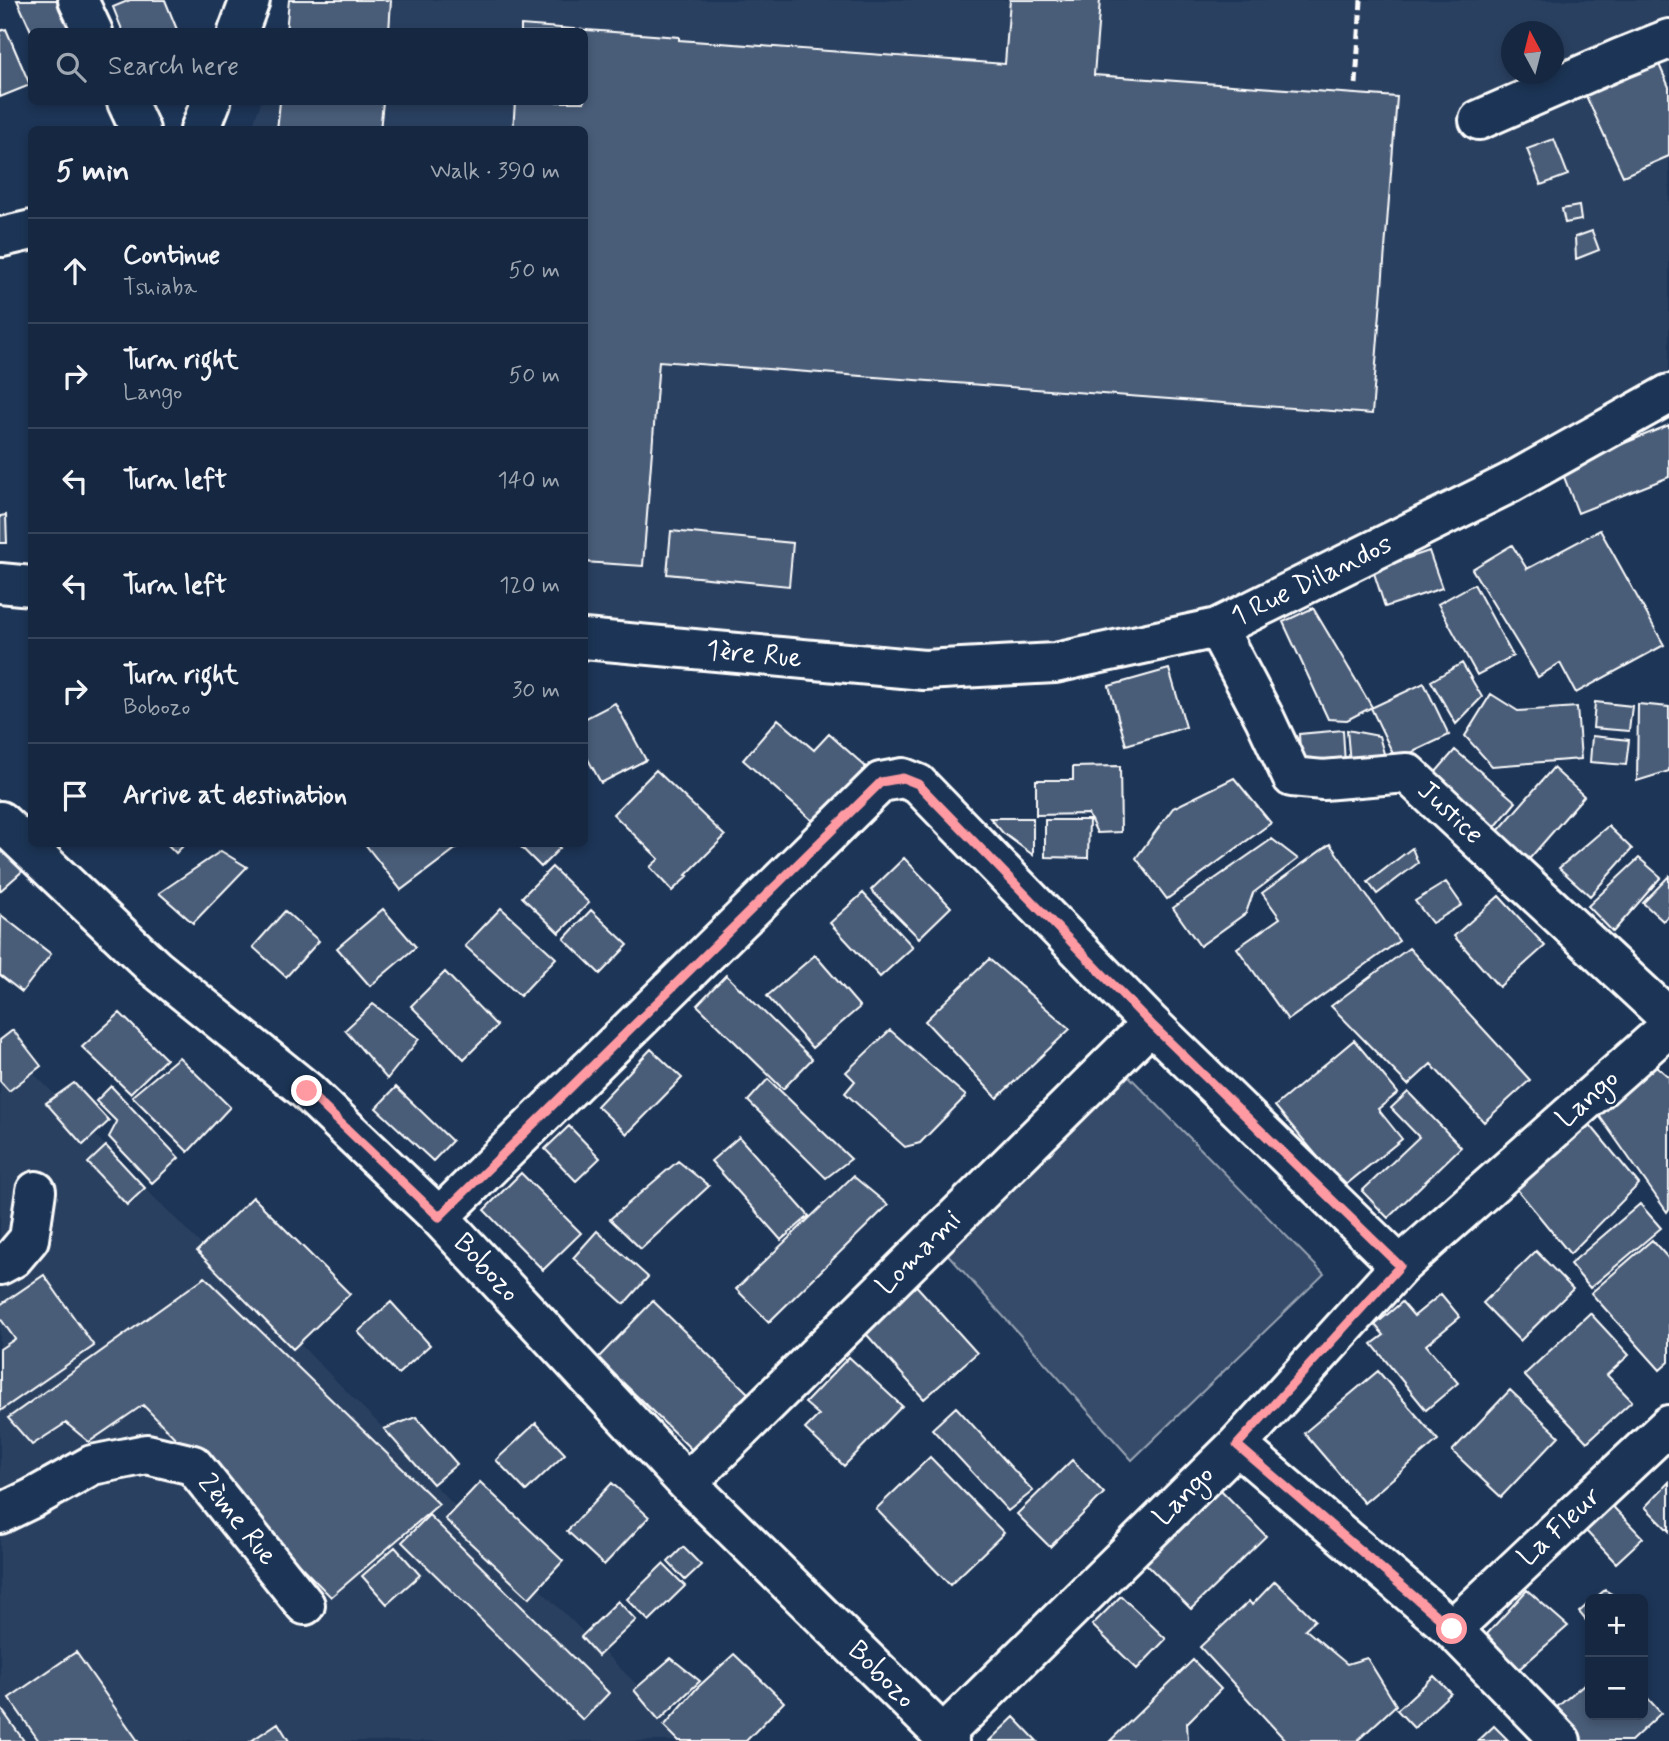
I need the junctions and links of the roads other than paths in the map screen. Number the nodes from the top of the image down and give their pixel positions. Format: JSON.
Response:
{"nodes":[{"id":1,"x":78,"y":0,"type":"edge"},
{"id":2,"x":250,"y":0,"type":"edge"},
{"id":3,"x":91,"y":28,"type":"edge"},
{"id":4,"x":240,"y":28,"type":"edge"},
{"id":5,"x":1669,"y":39,"type":"edge"},
{"id":6,"x":128,"y":105,"type":"edge"},
{"id":7,"x":210,"y":105,"type":"edge"},
{"id":8,"x":1479,"y":120,"type":"dead end"},
{"id":9,"x":138,"y":126,"type":"edge"},
{"id":10,"x":202,"y":126,"type":"edge"},
{"id":11,"x":1669,"y":394,"type":"edge"},
{"id":12,"x":0,"y":583,"type":"edge"},
{"id":13,"x":28,"y":586,"type":"edge"},
{"id":14,"x":1217,"y":628,"type":"junction"},
{"id":15,"x":588,"y":639,"type":"edge"},
{"id":16,"x":923,"y":670,"type":"joint"},
{"id":17,"x":0,"y":821,"type":"edge"},
{"id":18,"x":1669,"y":1018,"type":"edge"},
{"id":19,"x":1151,"y":1024,"type":"junction"},
{"id":20,"x":1669,"y":1027,"type":"edge"},
{"id":21,"x":36,"y":1191,"type":"dead end"},
{"id":22,"x":439,"y":1217,"type":"junction"},
{"id":23,"x":0,"y":1265,"type":"edge"},
{"id":24,"x":1400,"y":1266,"type":"junction"},
{"id":25,"x":1669,"y":1425,"type":"edge"},
{"id":26,"x":1237,"y":1445,"type":"junction"},
{"id":27,"x":687,"y":1483,"type":"junction"},
{"id":28,"x":0,"y":1514,"type":"edge"},
{"id":29,"x":305,"y":1605,"type":"dead end"},
{"id":30,"x":1452,"y":1629,"type":"junction"},
{"id":31,"x":946,"y":1738,"type":"edge"},
{"id":32,"x":1562,"y":1741,"type":"edge"}],
"edges":[{"from":1,"to":3,"type":"street"},
{"from":2,"to":4,"type":"street"},
{"from":5,"to":8,"type":"street"},
{"from":6,"to":9,"type":"street"},
{"from":7,"to":10,"type":"street"},
{"from":11,"to":14,"type":"street","name":"1 Rue Dilandos"},
{"from":12,"to":13,"type":"street"},
{"from":14,"to":16,"type":"street","name":"1 Rue Dilandos"},
{"from":14,"to":18,"type":"street","name":"Justice"},
{"from":15,"to":16,"type":"street","name":"1ère Rue"},
{"from":17,"to":22,"type":"street","name":"Bobozo"},
{"from":19,"to":22,"type":"street"},
{"from":19,"to":24,"type":"street"},
{"from":19,"to":27,"type":"street","name":"Lomami"},
{"from":20,"to":24,"type":"street","name":"Lango"},
{"from":21,"to":23,"type":"street"},
{"from":22,"to":27,"type":"street","name":"Bobozo"},
{"from":24,"to":26,"type":"street","name":"Lango"},
{"from":25,"to":30,"type":"street","name":"La Fleur"},
{"from":26,"to":30,"type":"street"},
{"from":26,"to":31,"type":"street","name":"Lango"},
{"from":27,"to":31,"type":"street","name":"Bobozo"},
{"from":28,"to":29,"type":"street","name":"2ème Rue"},
{"from":30,"to":32,"type":"street"}]}
